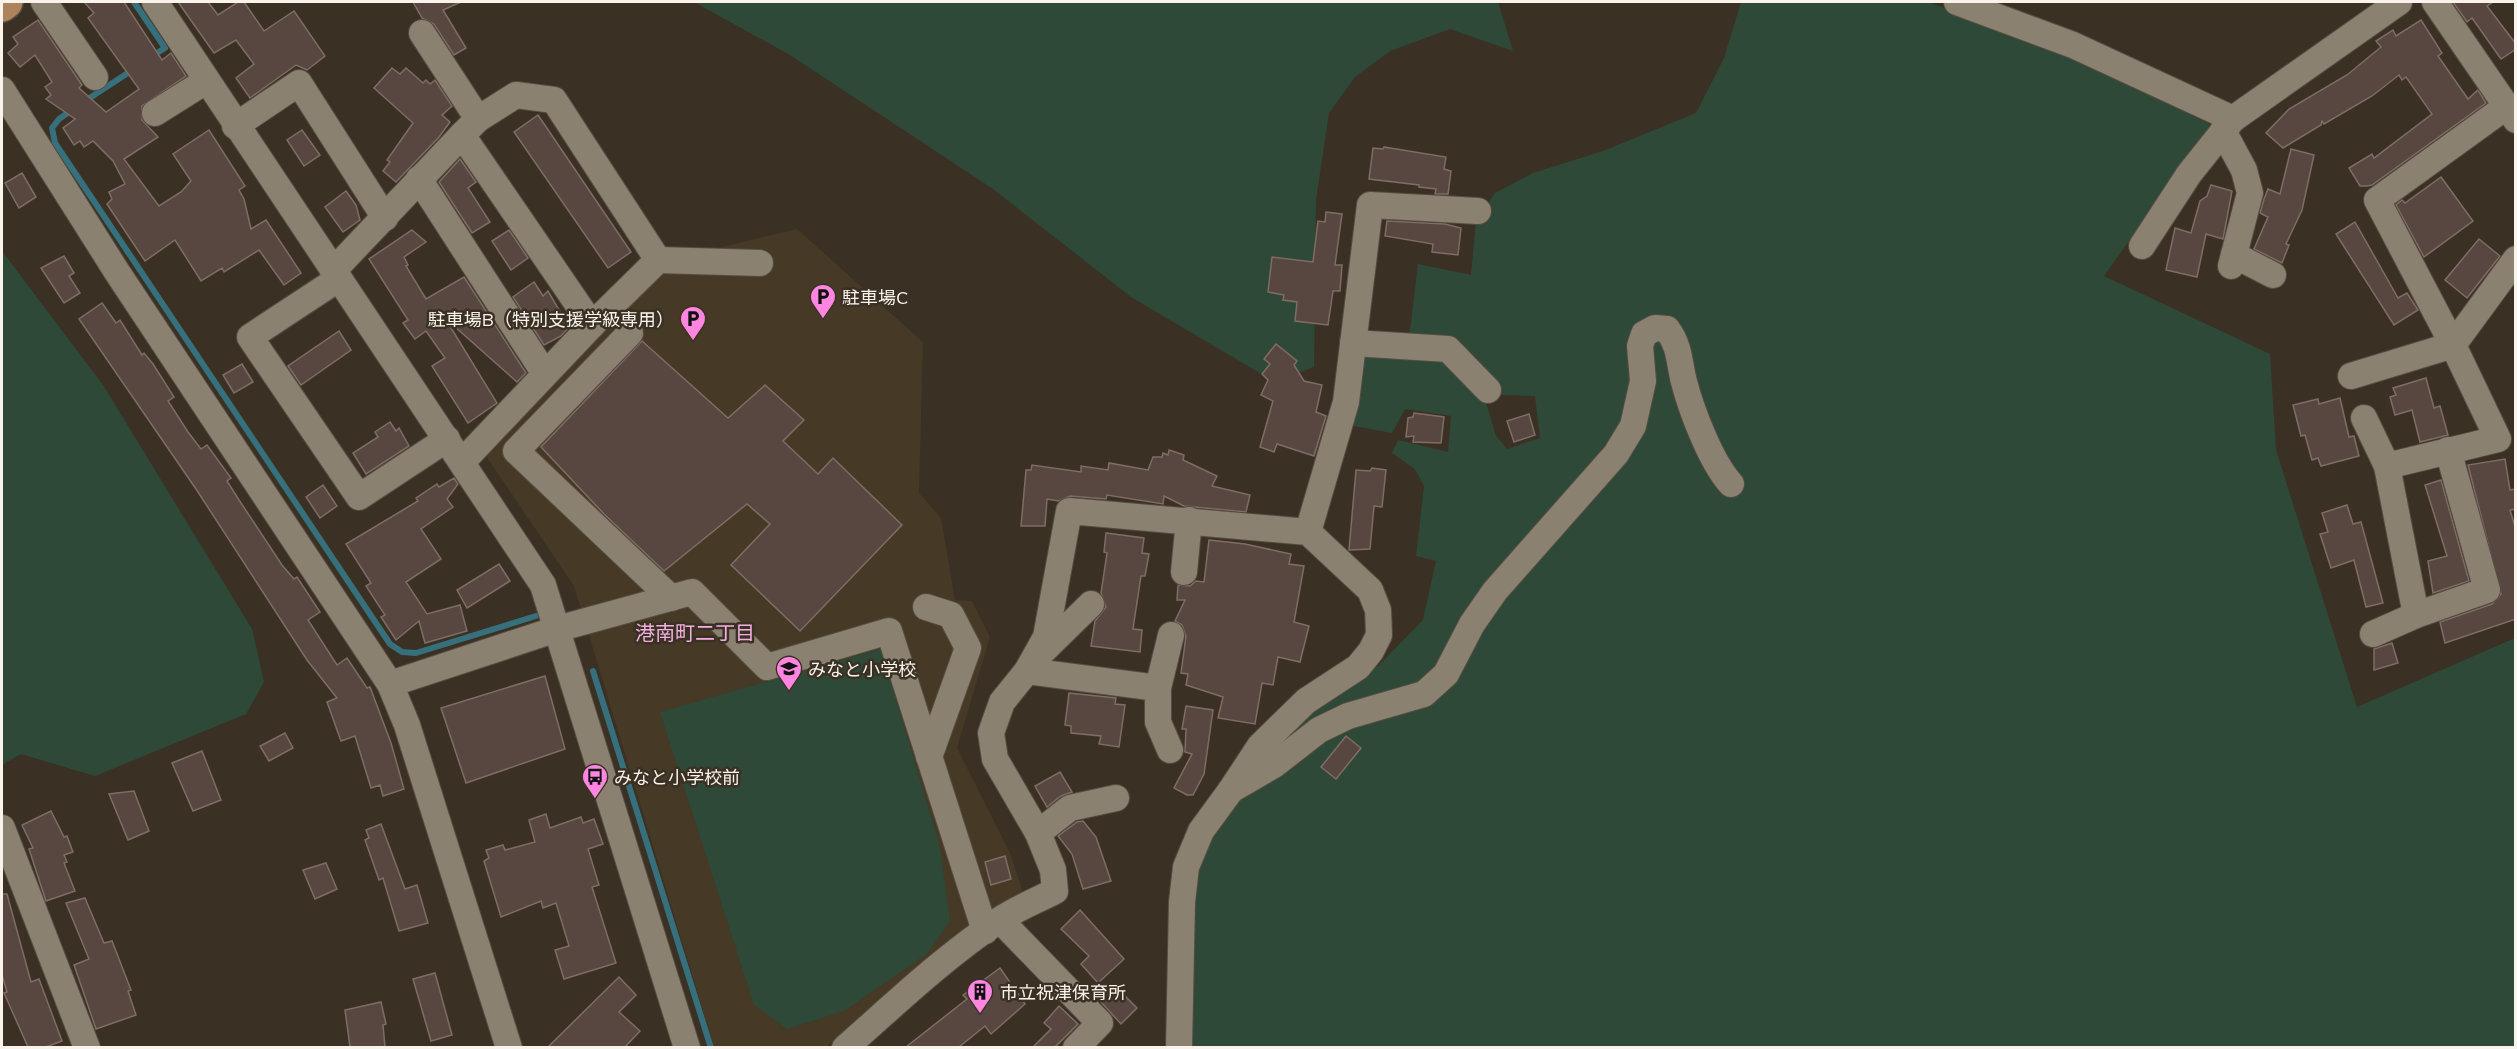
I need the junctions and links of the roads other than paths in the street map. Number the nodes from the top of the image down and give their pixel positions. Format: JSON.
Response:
{"nodes":[{"id":1,"x":6,"y":2,"type":"edge"},
{"id":2,"x":44,"y":2,"type":"edge"},
{"id":3,"x":154,"y":2,"type":"edge"},
{"id":4,"x":1957,"y":2,"type":"edge"},
{"id":5,"x":2399,"y":2,"type":"edge"},
{"id":6,"x":2435,"y":2,"type":"edge"},
{"id":7,"x":2,"y":5,"type":"edge"},
{"id":8,"x":422,"y":33,"type":"dead end"},
{"id":9,"x":94,"y":77,"type":"dead end"},
{"id":10,"x":206,"y":81,"type":"junction"},
{"id":11,"x":2,"y":90,"type":"edge"},
{"id":12,"x":155,"y":113,"type":"dead end"},
{"id":13,"x":2511,"y":113,"type":"edge"},
{"id":14,"x":2228,"y":125,"type":"junction"},
{"id":15,"x":235,"y":126,"type":"junction"},
{"id":16,"x":470,"y":127,"type":"junction"},
{"id":17,"x":419,"y":179,"type":"junction"},
{"id":18,"x":1478,"y":211,"type":"dead end"},
{"id":19,"x":385,"y":218,"type":"junction"},
{"id":20,"x":2142,"y":246,"type":"dead end"},
{"id":21,"x":2516,"y":259,"type":"edge"},
{"id":22,"x":658,"y":260,"type":"junction"},
{"id":23,"x":760,"y":263,"type":"dead end"},
{"id":24,"x":335,"y":275,"type":"junction"},
{"id":25,"x":2273,"y":275,"type":"dead end"},
{"id":26,"x":592,"y":324,"type":"junction"},
{"id":27,"x":630,"y":333,"type":"dead end"},
{"id":28,"x":1353,"y":343,"type":"junction"},
{"id":29,"x":2453,"y":345,"type":"junction"},
{"id":30,"x":545,"y":374,"type":"junction"},
{"id":31,"x":2351,"y":376,"type":"dead end"},
{"id":32,"x":1488,"y":390,"type":"dead end"},
{"id":33,"x":2364,"y":418,"type":"dead end"},
{"id":34,"x":447,"y":439,"type":"junction"},
{"id":35,"x":2448,"y":450,"type":"junction"},
{"id":36,"x":463,"y":461,"type":"junction"},
{"id":37,"x":2387,"y":466,"type":"junction"},
{"id":38,"x":1731,"y":484,"type":"dead end"},
{"id":39,"x":1189,"y":520,"type":"junction"},
{"id":40,"x":1308,"y":532,"type":"junction"},
{"id":41,"x":1184,"y":572,"type":"dead end"},
{"id":42,"x":671,"y":598,"type":"junction"},
{"id":43,"x":1091,"y":604,"type":"dead end"},
{"id":44,"x":926,"y":607,"type":"dead end"},
{"id":45,"x":2416,"y":615,"type":"junction"},
{"id":46,"x":557,"y":629,"type":"junction"},
{"id":47,"x":2373,"y":634,"type":"dead end"},
{"id":48,"x":1171,"y":635,"type":"dead end"},
{"id":49,"x":1032,"y":663,"type":"junction"},
{"id":50,"x":390,"y":684,"type":"junction"},
{"id":51,"x":1158,"y":687,"type":"junction"},
{"id":52,"x":1170,"y":750,"type":"dead end"},
{"id":53,"x":929,"y":757,"type":"junction"},
{"id":54,"x":1231,"y":790,"type":"junction"},
{"id":55,"x":1116,"y":798,"type":"dead end"},
{"id":56,"x":2,"y":828,"type":"edge"},
{"id":57,"x":1038,"y":832,"type":"junction"},
{"id":58,"x":992,"y":925,"type":"junction"},
{"id":59,"x":87,"y":1047,"type":"edge"},
{"id":60,"x":509,"y":1047,"type":"edge"},
{"id":61,"x":687,"y":1047,"type":"edge"},
{"id":62,"x":845,"y":1047,"type":"edge"},
{"id":63,"x":1076,"y":1047,"type":"edge"},
{"id":64,"x":1179,"y":1047,"type":"edge"}],
"edges":[{"from":1,"to":7,"type":"main road"},
{"from":2,"to":9,"type":"street"},
{"from":3,"to":10,"type":"street"},
{"from":4,"to":14,"type":"street"},
{"from":5,"to":14,"type":"street"},
{"from":6,"to":13,"type":"street"},
{"from":8,"to":16,"type":"street"},
{"from":10,"to":12,"type":"street"},
{"from":10,"to":15,"type":"street"},
{"from":11,"to":50,"type":"street"},
{"from":13,"to":29,"type":"street"},
{"from":14,"to":20,"type":"street"},
{"from":14,"to":25,"type":"street"},
{"from":15,"to":19,"type":"street"},
{"from":15,"to":24,"type":"street"},
{"from":16,"to":17,"type":"street"},
{"from":16,"to":22,"type":"street"},
{"from":16,"to":26,"type":"street"},
{"from":17,"to":19,"type":"street"},
{"from":17,"to":30,"type":"street"},
{"from":18,"to":28,"type":"street"},
{"from":19,"to":24,"type":"street"},
{"from":21,"to":29,"type":"street"},
{"from":22,"to":23,"type":"street"},
{"from":22,"to":26,"type":"street"},
{"from":24,"to":34,"type":"street"},
{"from":24,"to":34,"type":"street"},
{"from":26,"to":30,"type":"street"},
{"from":27,"to":42,"type":"street"},
{"from":28,"to":32,"type":"street"},
{"from":28,"to":40,"type":"street"},
{"from":29,"to":31,"type":"street"},
{"from":29,"to":35,"type":"street"},
{"from":30,"to":36,"type":"street"},
{"from":33,"to":37,"type":"street"},
{"from":34,"to":36,"type":"street"},
{"from":35,"to":37,"type":"street"},
{"from":35,"to":45,"type":"street"},
{"from":36,"to":46,"type":"street"},
{"from":37,"to":45,"type":"street"},
{"from":38,"to":54,"type":"street"},
{"from":39,"to":40,"type":"street"},
{"from":39,"to":41,"type":"street"},
{"from":39,"to":49,"type":"street"},
{"from":40,"to":54,"type":"street"},
{"from":42,"to":46,"type":"street"},
{"from":42,"to":53,"type":"street"},
{"from":43,"to":49,"type":"street"},
{"from":44,"to":53,"type":"street"},
{"from":45,"to":47,"type":"street"},
{"from":46,"to":50,"type":"street"},
{"from":46,"to":61,"type":"street"},
{"from":48,"to":51,"type":"street"},
{"from":49,"to":51,"type":"street"},
{"from":49,"to":57,"type":"street"},
{"from":50,"to":60,"type":"street"},
{"from":51,"to":52,"type":"street"},
{"from":53,"to":58,"type":"street"},
{"from":54,"to":64,"type":"street"},
{"from":55,"to":57,"type":"street"},
{"from":56,"to":59,"type":"street"},
{"from":57,"to":58,"type":"street"},
{"from":58,"to":62,"type":"street"},
{"from":58,"to":63,"type":"street"}]}
